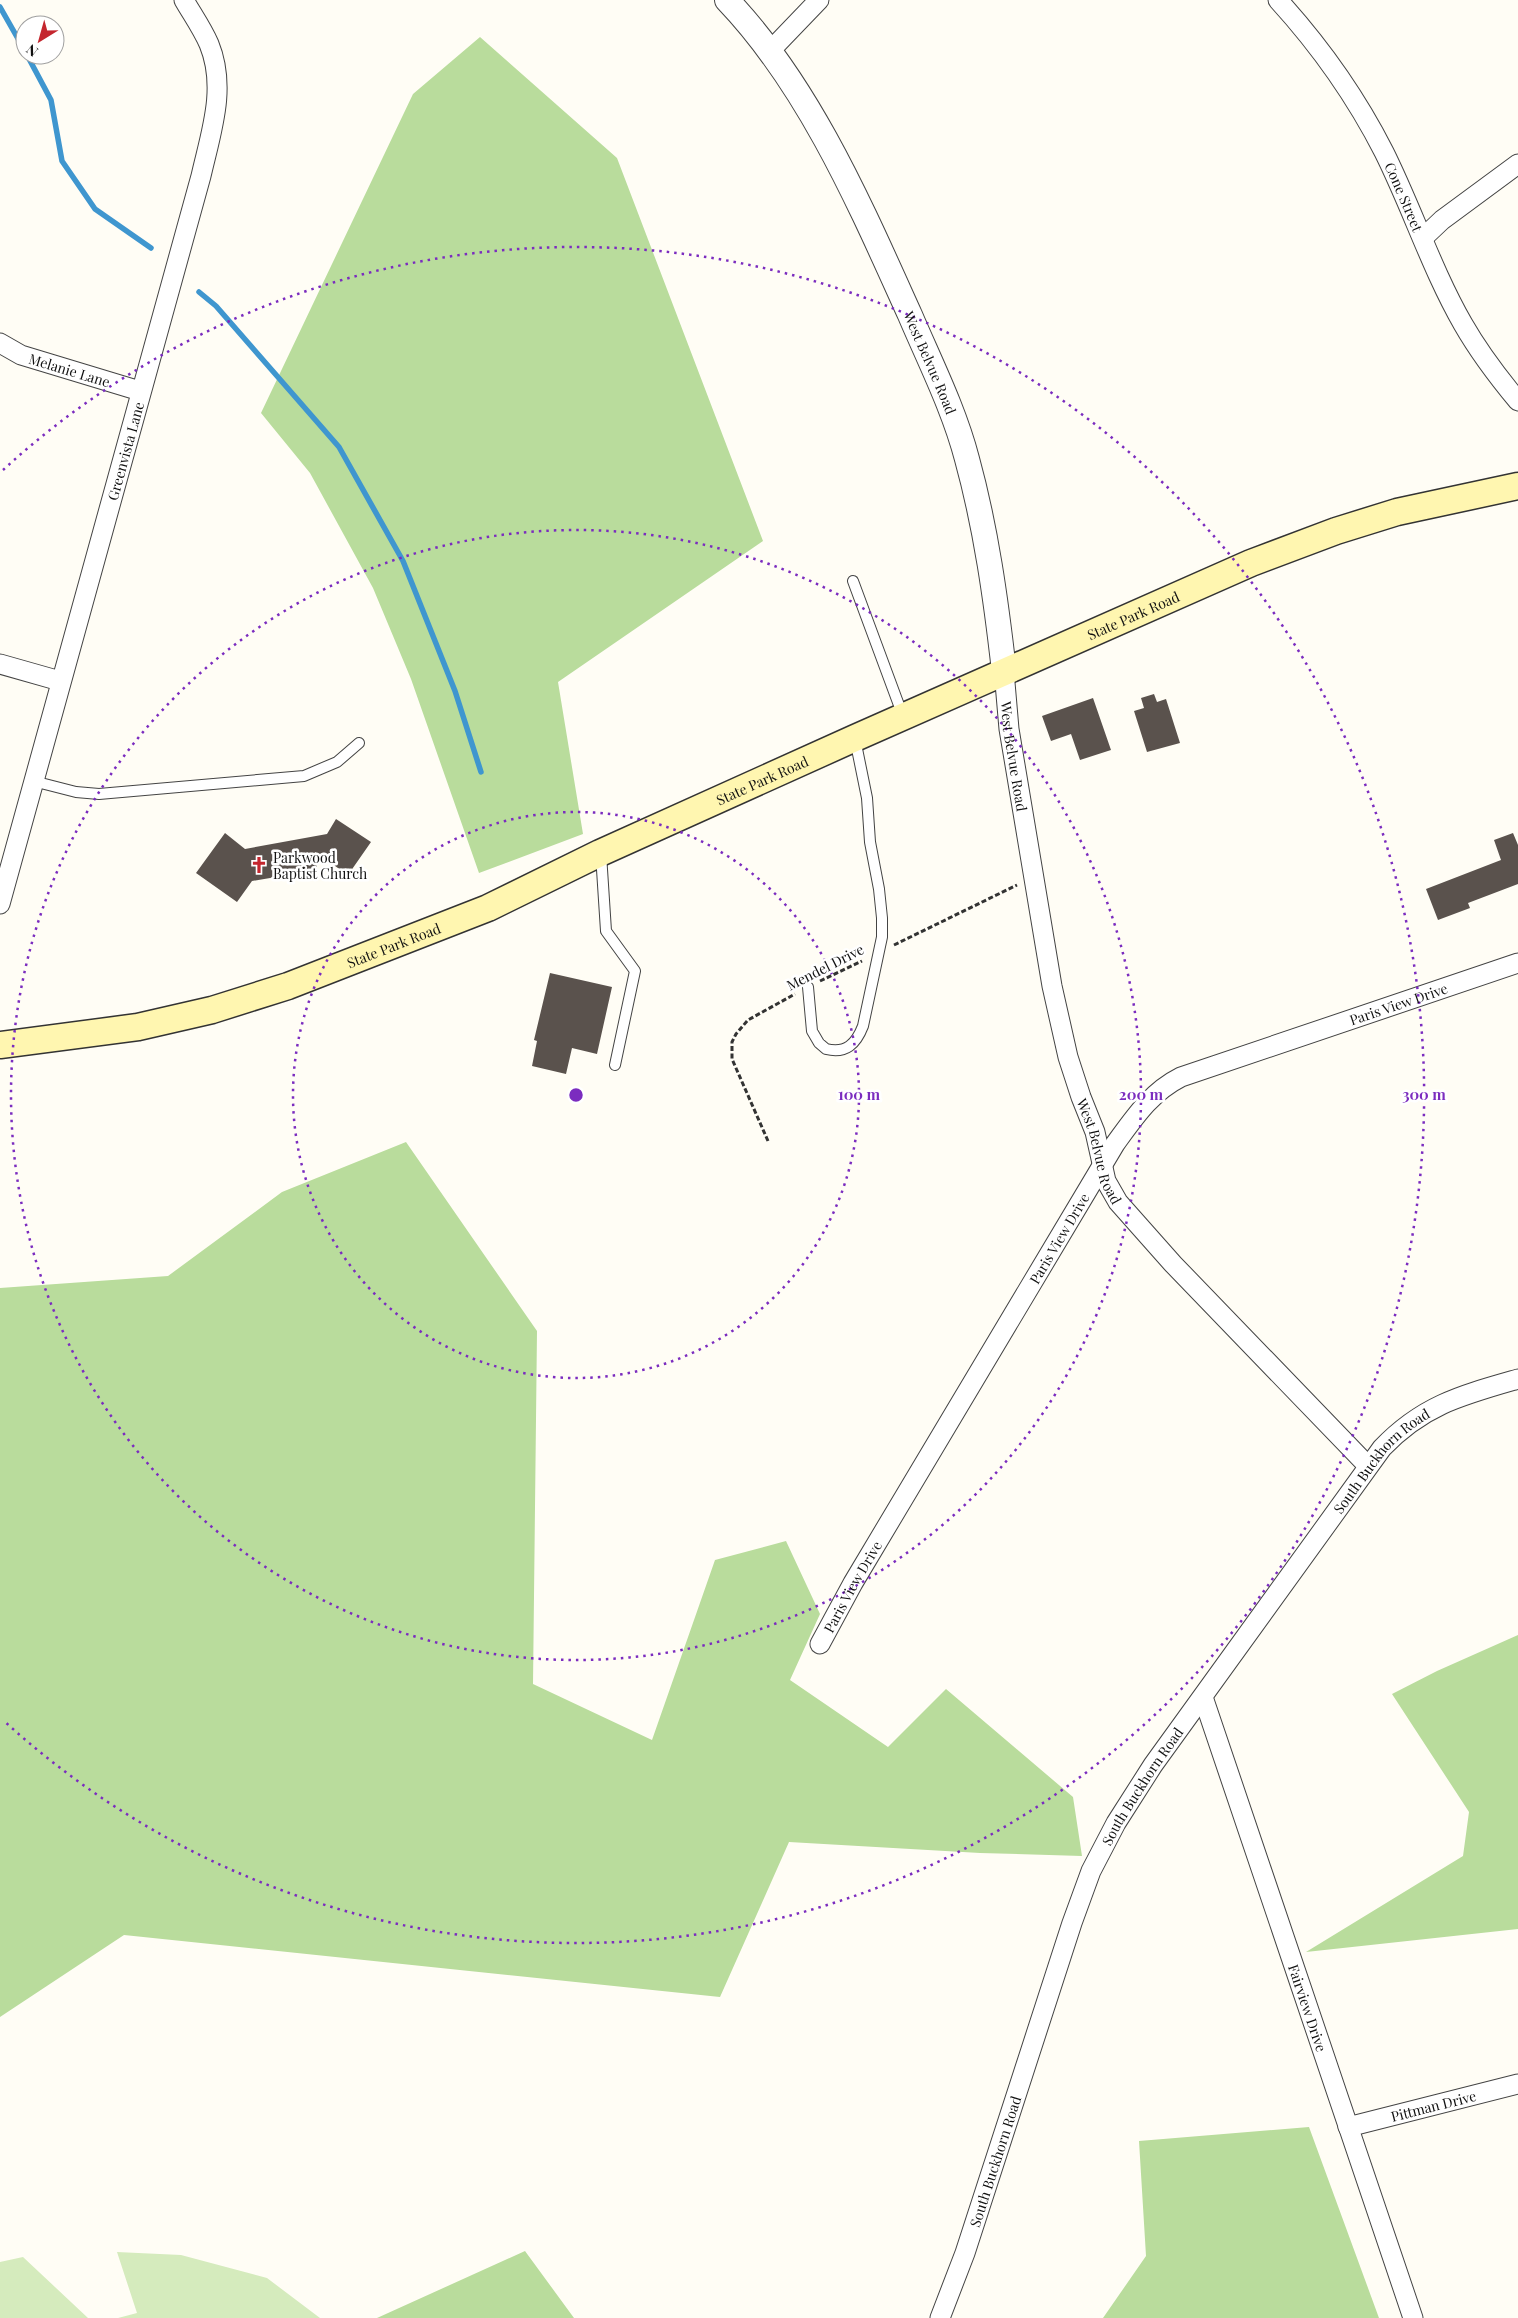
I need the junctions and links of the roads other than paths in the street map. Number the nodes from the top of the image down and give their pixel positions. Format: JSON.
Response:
{"nodes":[{"id":1,"x":184,"y":0,"type":"edge"},
{"id":2,"x":727,"y":0,"type":"edge"},
{"id":3,"x":819,"y":0,"type":"edge"},
{"id":4,"x":1278,"y":0,"type":"edge"},
{"id":5,"x":770,"y":51,"type":"junction"},
{"id":6,"x":1518,"y":164,"type":"edge"},
{"id":7,"x":1423,"y":238,"type":"junction"},
{"id":8,"x":0,"y":344,"type":"edge"},
{"id":9,"x":140,"y":391,"type":"junction"},
{"id":10,"x":1518,"y":401,"type":"edge"},
{"id":11,"x":1518,"y":486,"type":"edge"},
{"id":12,"x":853,"y":580,"type":"dead end"},
{"id":13,"x":0,"y":664,"type":"edge"},
{"id":14,"x":1004,"y":671,"type":"junction"},
{"id":15,"x":60,"y":681,"type":"junction"},
{"id":16,"x":902,"y":716,"type":"junction"},
{"id":17,"x":855,"y":738,"type":"junction"},
{"id":18,"x":359,"y":744,"type":"dead end"},
{"id":19,"x":33,"y":781,"type":"junction"},
{"id":20,"x":600,"y":854,"type":"junction"},
{"id":21,"x":0,"y":904,"type":"edge"},
{"id":22,"x":1518,"y":963,"type":"edge"},
{"id":23,"x":808,"y":987,"type":"road end"},
{"id":24,"x":0,"y":1044,"type":"edge"},
{"id":25,"x":615,"y":1065,"type":"dead end"},
{"id":26,"x":1102,"y":1168,"type":"junction"},
{"id":27,"x":1518,"y":1379,"type":"edge"},
{"id":28,"x":1368,"y":1466,"type":"junction"},
{"id":29,"x":820,"y":1644,"type":"dead end"},
{"id":30,"x":1203,"y":1697,"type":"junction"},
{"id":31,"x":1518,"y":2084,"type":"edge"},
{"id":32,"x":1348,"y":2127,"type":"junction"},
{"id":33,"x":940,"y":2318,"type":"edge"},
{"id":34,"x":1413,"y":2318,"type":"edge"}],
"edges":[{"from":1,"to":9,"type":"street","name":"Greenvista Lane"},
{"from":2,"to":5,"type":"street","name":"West Belvue Road"},
{"from":3,"to":5,"type":"street"},
{"from":4,"to":7,"type":"street","name":"Cone Street"},
{"from":5,"to":14,"type":"street","name":"West Belvue Road"},
{"from":6,"to":7,"type":"street"},
{"from":7,"to":10,"type":"street","name":"Cone Street"},
{"from":8,"to":9,"type":"street","name":"Melanie Lane"},
{"from":9,"to":15,"type":"street","name":"Greenvista Lane"},
{"from":11,"to":14,"type":"main road","name":"State Park Road"},
{"from":12,"to":16,"type":"lane"},
{"from":13,"to":15,"type":"street"},
{"from":14,"to":16,"type":"main road","name":"State Park Road"},
{"from":14,"to":26,"type":"street","name":"West Belvue Road"},
{"from":15,"to":19,"type":"street","name":"Greenvista Lane"},
{"from":16,"to":17,"type":"main road","name":"State Park Road"},
{"from":17,"to":20,"type":"main road","name":"State Park Road"},
{"from":17,"to":23,"type":"lane"},
{"from":18,"to":19,"type":"lane"},
{"from":19,"to":21,"type":"street","name":"Greenvista Lane"},
{"from":20,"to":24,"type":"main road","name":"State Park Road"},
{"from":20,"to":25,"type":"lane"},
{"from":22,"to":26,"type":"street","name":"Paris View Drive"},
{"from":26,"to":28,"type":"street","name":"West Belvue Road"},
{"from":26,"to":29,"type":"street","name":"Paris View Drive"},
{"from":27,"to":28,"type":"street","name":"South Buckhorn Road"},
{"from":28,"to":30,"type":"street","name":"South Buckhorn Road"},
{"from":30,"to":32,"type":"street","name":"Fairview Drive"},
{"from":30,"to":33,"type":"street","name":"South Buckhorn Road"},
{"from":31,"to":32,"type":"street","name":"Pittman Drive"},
{"from":32,"to":34,"type":"street","name":"Fairview Drive"}]}
